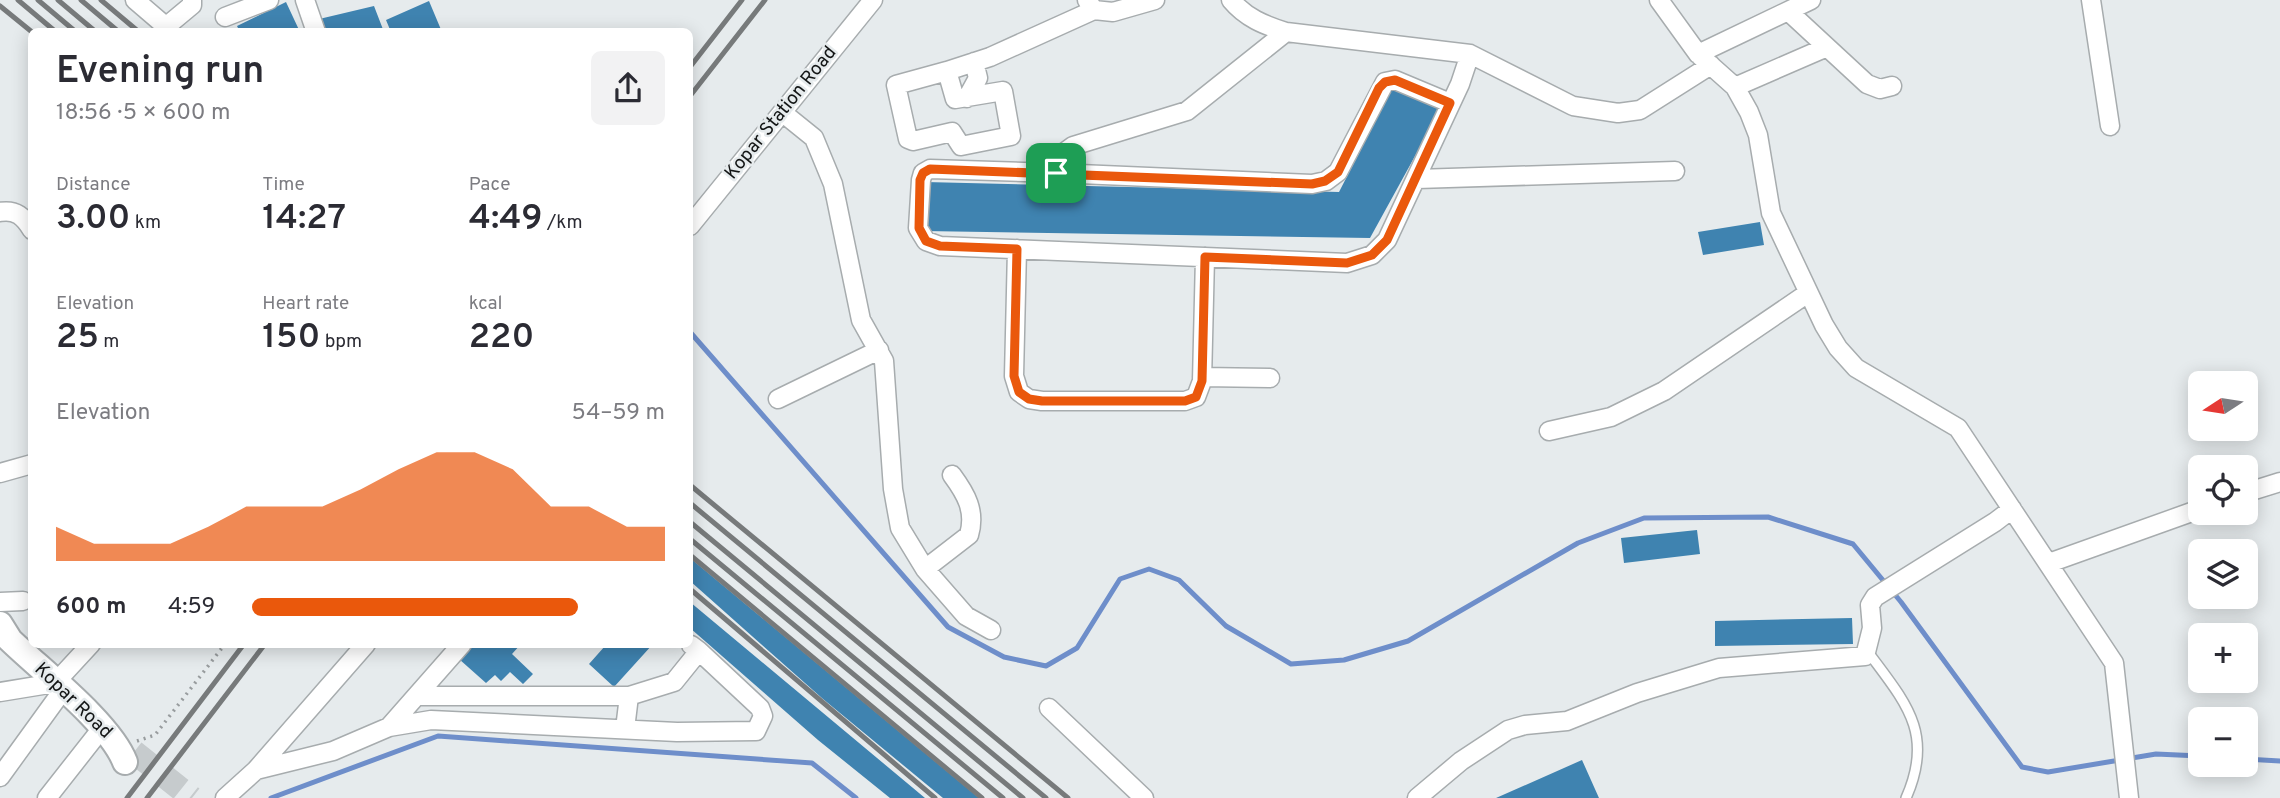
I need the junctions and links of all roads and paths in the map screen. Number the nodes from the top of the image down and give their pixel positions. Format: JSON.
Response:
{"nodes":[{"id":1,"x":135,"y":0,"type":"edge"},
{"id":2,"x":192,"y":0,"type":"edge"},
{"id":3,"x":269,"y":0,"type":"edge"},
{"id":4,"x":305,"y":0,"type":"edge"},
{"id":5,"x":873,"y":0,"type":"edge"},
{"id":6,"x":1155,"y":0,"type":"edge"},
{"id":7,"x":1231,"y":0,"type":"edge"},
{"id":8,"x":1659,"y":0,"type":"edge"},
{"id":9,"x":1811,"y":0,"type":"edge"},
{"id":10,"x":2091,"y":0,"type":"edge"},
{"id":11,"x":1090,"y":5,"type":"edge"},
{"id":12,"x":1788,"y":11,"type":"junction"},
{"id":13,"x":225,"y":17,"type":"dead end"},
{"id":14,"x":315,"y":28,"type":"edge"},
{"id":15,"x":1286,"y":32,"type":"junction"},
{"id":16,"x":1827,"y":47,"type":"junction"},
{"id":17,"x":1470,"y":54,"type":"junction"},
{"id":18,"x":1705,"y":60,"type":"junction"},
{"id":19,"x":974,"y":62,"type":"junction"},
{"id":20,"x":947,"y":71,"type":"junction"},
{"id":21,"x":1892,"y":86,"type":"dead end"},
{"id":22,"x":1735,"y":87,"type":"junction"},
{"id":23,"x":967,"y":98,"type":"junction"},
{"id":24,"x":1450,"y":103,"type":"junction"},
{"id":25,"x":783,"y":113,"type":"junction"},
{"id":26,"x":2110,"y":126,"type":"dead end"},
{"id":27,"x":1675,"y":171,"type":"dead end"},
{"id":28,"x":1056,"y":173,"type":"junction"},
{"id":29,"x":1417,"y":179,"type":"junction"},
{"id":30,"x":0,"y":212,"type":"edge"},
{"id":31,"x":693,"y":222,"type":"edge"},
{"id":32,"x":28,"y":224,"type":"edge"},
{"id":33,"x":1017,"y":249,"type":"junction"},
{"id":34,"x":1205,"y":257,"type":"junction"},
{"id":35,"x":1808,"y":293,"type":"junction"},
{"id":36,"x":879,"y":350,"type":"junction"},
{"id":37,"x":1202,"y":377,"type":"junction"},
{"id":38,"x":1270,"y":378,"type":"dead end"},
{"id":39,"x":778,"y":399,"type":"dead end"},
{"id":40,"x":1549,"y":430,"type":"dead end"},
{"id":41,"x":28,"y":465,"type":"edge"},
{"id":42,"x":0,"y":474,"type":"edge"},
{"id":43,"x":952,"y":475,"type":"dead end"},
{"id":44,"x":2280,"y":482,"type":"edge"},
{"id":45,"x":2258,"y":489,"type":"edge"},
{"id":46,"x":2012,"y":509,"type":"junction"},
{"id":47,"x":2188,"y":513,"type":"edge"},
{"id":48,"x":2049,"y":564,"type":"junction"},
{"id":49,"x":925,"y":569,"type":"junction"},
{"id":50,"x":23,"y":601,"type":"dead end"},
{"id":51,"x":0,"y":602,"type":"edge"},
{"id":52,"x":0,"y":624,"type":"edge"},
{"id":53,"x":991,"y":630,"type":"dead end"},
{"id":54,"x":88,"y":648,"type":"edge"},
{"id":55,"x":222,"y":648,"type":"edge"},
{"id":56,"x":363,"y":648,"type":"edge"},
{"id":57,"x":458,"y":648,"type":"edge"},
{"id":58,"x":694,"y":648,"type":"edge"},
{"id":59,"x":1868,"y":652,"type":"junction"},
{"id":60,"x":59,"y":687,"type":"junction"},
{"id":61,"x":0,"y":692,"type":"edge"},
{"id":62,"x":416,"y":696,"type":"junction"},
{"id":63,"x":629,"y":696,"type":"junction"},
{"id":64,"x":1049,"y":708,"type":"dead end"},
{"id":65,"x":102,"y":727,"type":"junction"},
{"id":66,"x":389,"y":727,"type":"junction"},
{"id":67,"x":625,"y":729,"type":"junction"},
{"id":68,"x":155,"y":735,"type":"dead end"},
{"id":69,"x":126,"y":754,"type":"tunnel mouth"},
{"id":70,"x":256,"y":770,"type":"junction"},
{"id":71,"x":0,"y":777,"type":"edge"},
{"id":72,"x":47,"y":798,"type":"edge"},
{"id":73,"x":225,"y":798,"type":"edge"},
{"id":74,"x":1144,"y":798,"type":"edge"},
{"id":75,"x":1417,"y":798,"type":"edge"},
{"id":76,"x":1906,"y":798,"type":"edge"},
{"id":77,"x":2129,"y":798,"type":"edge"}],
"edges":[{"from":1,"to":2,"type":"street"},
{"from":3,"to":13,"type":"street"},
{"from":4,"to":14,"type":"street"},
{"from":5,"to":25,"type":"street","name":"Kopar Station Road"},
{"from":6,"to":11,"type":"street"},
{"from":7,"to":15,"type":"street"},
{"from":8,"to":18,"type":"street"},
{"from":9,"to":12,"type":"street"},
{"from":10,"to":26,"type":"street"},
{"from":11,"to":19,"type":"street"},
{"from":12,"to":16,"type":"street"},
{"from":12,"to":18,"type":"street"},
{"from":15,"to":17,"type":"street"},
{"from":15,"to":28,"type":"street"},
{"from":16,"to":21,"type":"street"},
{"from":16,"to":22,"type":"street"},
{"from":17,"to":18,"type":"street"},
{"from":17,"to":24,"type":"street"},
{"from":18,"to":22,"type":"street"},
{"from":19,"to":20,"type":"street"},
{"from":19,"to":23,"type":"street"},
{"from":20,"to":23,"type":"street"},
{"from":20,"to":23,"type":"street"},
{"from":22,"to":35,"type":"street"},
{"from":24,"to":28,"type":"street"},
{"from":24,"to":29,"type":"street"},
{"from":25,"to":31,"type":"street","name":"Kopar Station Road"},
{"from":25,"to":36,"type":"street"},
{"from":27,"to":29,"type":"street"},
{"from":28,"to":33,"type":"street"},
{"from":29,"to":34,"type":"street"},
{"from":30,"to":32,"type":"street"},
{"from":33,"to":34,"type":"street"},
{"from":33,"to":37,"type":"street"},
{"from":34,"to":37,"type":"street"},
{"from":35,"to":40,"type":"street"},
{"from":35,"to":46,"type":"street"},
{"from":36,"to":39,"type":"street"},
{"from":36,"to":49,"type":"street"},
{"from":37,"to":38,"type":"street"},
{"from":41,"to":42,"type":"street"},
{"from":43,"to":49,"type":"street"},
{"from":44,"to":45,"type":"street"},
{"from":46,"to":48,"type":"street"},
{"from":46,"to":59,"type":"street"},
{"from":47,"to":48,"type":"street"},
{"from":48,"to":77,"type":"street"},
{"from":49,"to":53,"type":"street"},
{"from":50,"to":51,"type":"street"},
{"from":52,"to":60,"type":"street","name":"Kopar Road"},
{"from":54,"to":60,"type":"street"},
{"from":55,"to":68,"type":"path"},
{"from":56,"to":70,"type":"street"},
{"from":57,"to":62,"type":"street"},
{"from":58,"to":63,"type":"street"},
{"from":58,"to":67,"type":"street"},
{"from":59,"to":75,"type":"street"},
{"from":59,"to":76,"type":"lane"},
{"from":60,"to":61,"type":"street"},
{"from":60,"to":65,"type":"street","name":"Kopar Road"},
{"from":60,"to":71,"type":"street"},
{"from":62,"to":63,"type":"street"},
{"from":62,"to":66,"type":"street"},
{"from":63,"to":67,"type":"street"},
{"from":64,"to":74,"type":"street"},
{"from":65,"to":69,"type":"street","name":"Kopar Road"},
{"from":65,"to":72,"type":"street"},
{"from":66,"to":67,"type":"street"},
{"from":66,"to":70,"type":"street"},
{"from":70,"to":73,"type":"street"}]}
